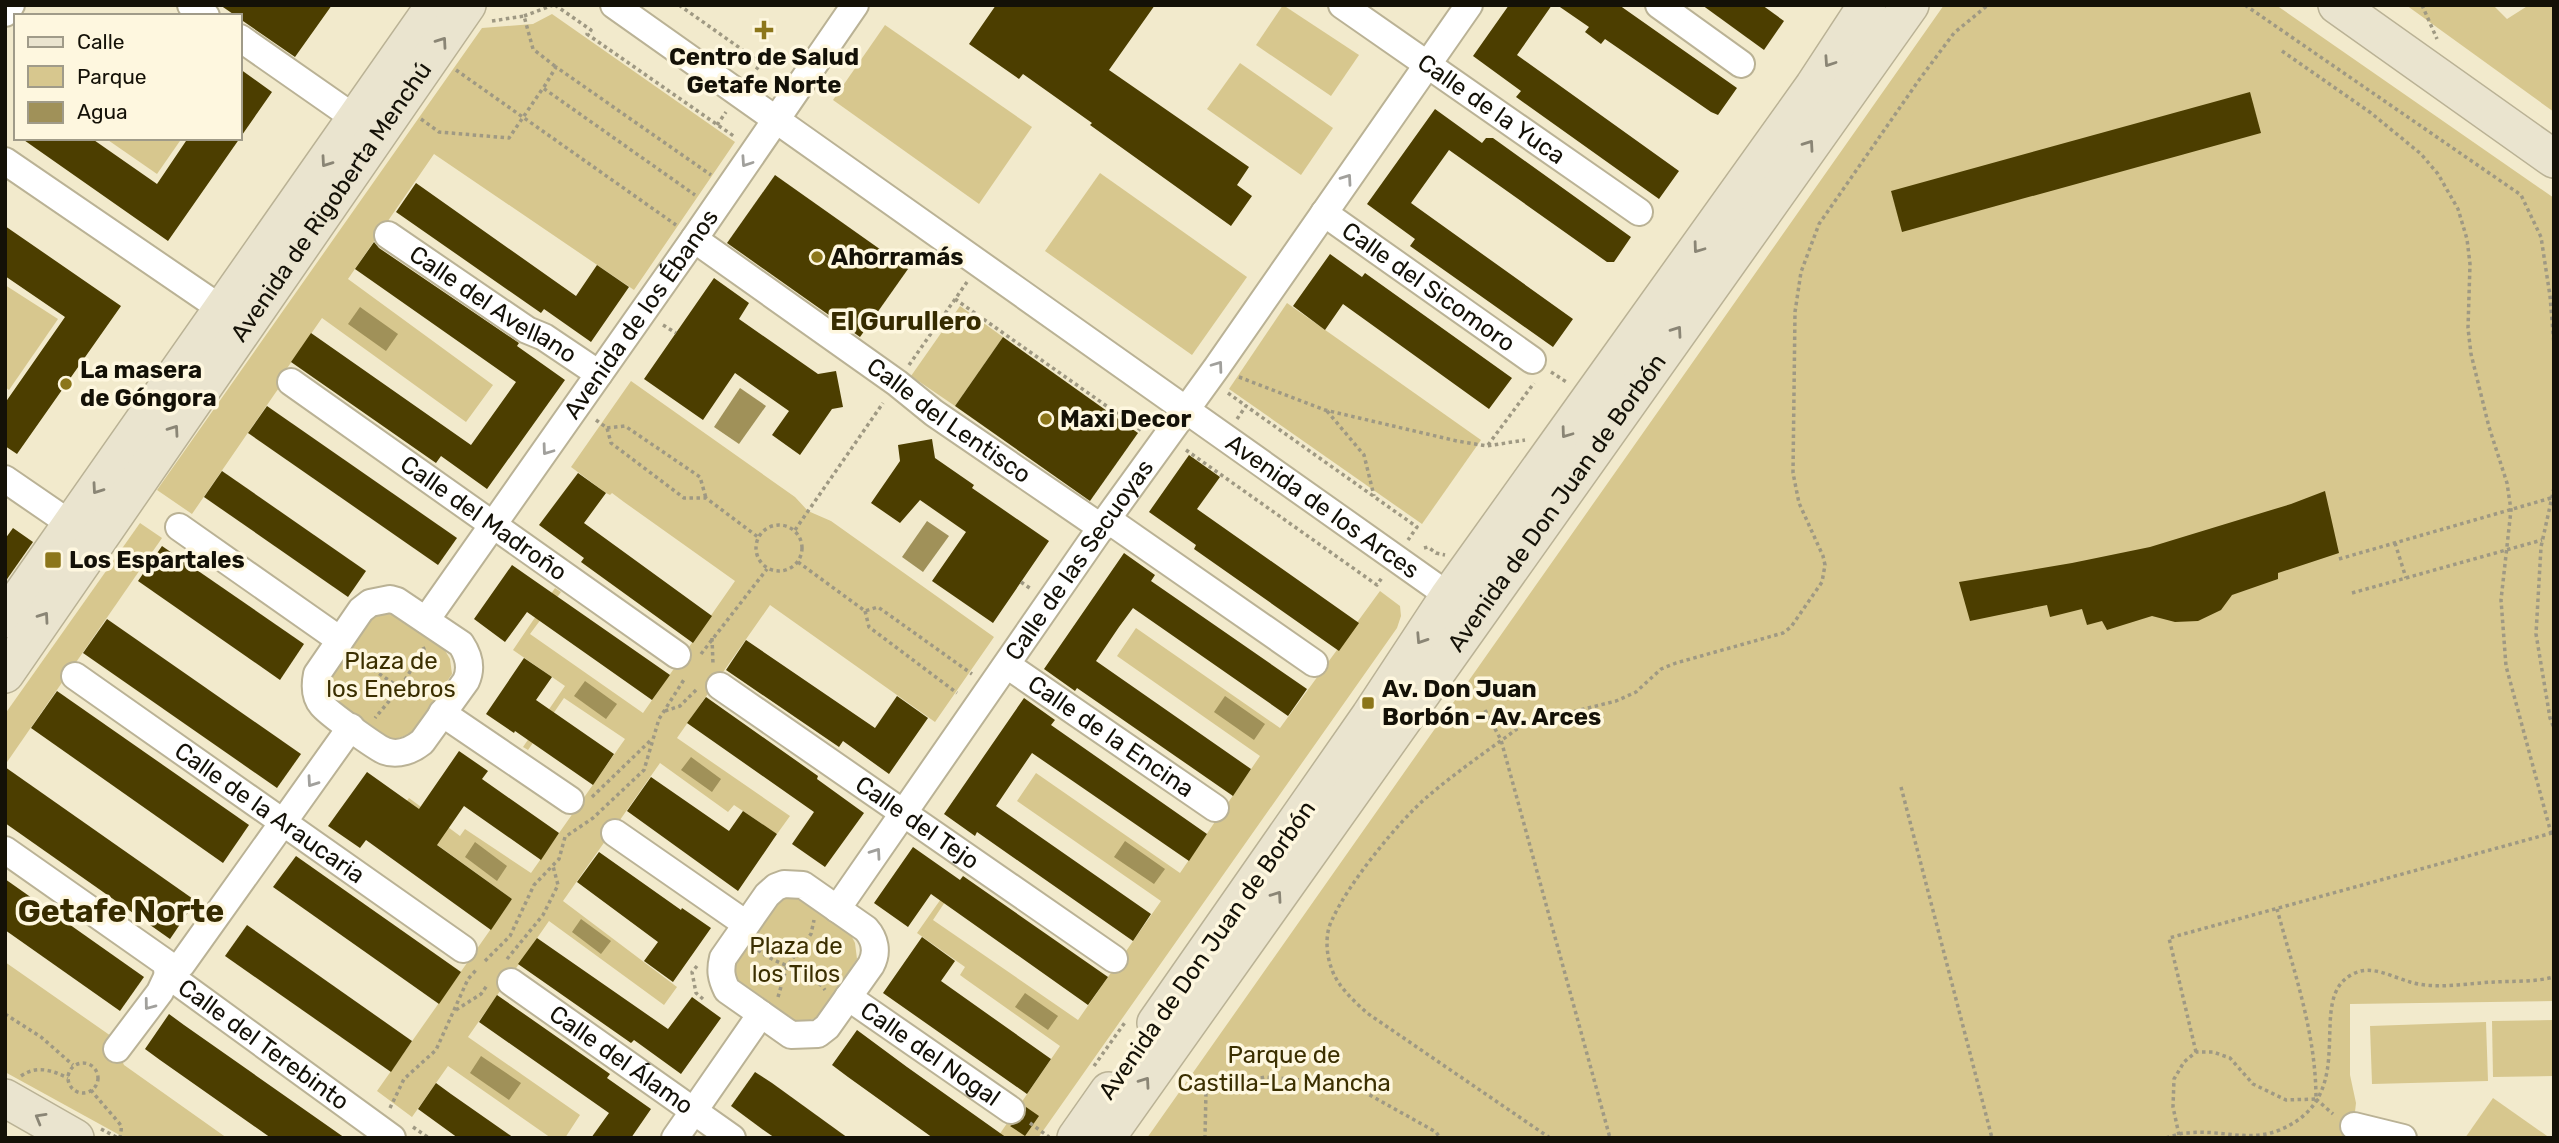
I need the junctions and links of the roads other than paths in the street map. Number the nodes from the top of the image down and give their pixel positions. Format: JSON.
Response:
{"nodes":[{"id":1,"x":11,"y":5,"type":"edge"},
{"id":2,"x":435,"y":5,"type":"edge"},
{"id":3,"x":614,"y":5,"type":"edge"},
{"id":4,"x":855,"y":5,"type":"edge"},
{"id":5,"x":1342,"y":5,"type":"edge"},
{"id":6,"x":1469,"y":5,"type":"edge"},
{"id":7,"x":1659,"y":5,"type":"edge"},
{"id":8,"x":1867,"y":5,"type":"edge"},
{"id":9,"x":1910,"y":5,"type":"edge"},
{"id":10,"x":2337,"y":5,"type":"edge"},
{"id":11,"x":5,"y":13,"type":"edge"},
{"id":12,"x":474,"y":14,"type":"edge"},
{"id":13,"x":242,"y":39,"type":"edge"},
{"id":14,"x":1427,"y":64,"type":"junction"},
{"id":15,"x":1741,"y":64,"type":"dead end"},
{"id":16,"x":356,"y":119,"type":"junction"},
{"id":17,"x":775,"y":120,"type":"junction"},
{"id":18,"x":2554,"y":159,"type":"edge"},
{"id":19,"x":5,"y":161,"type":"edge"},
{"id":20,"x":1639,"y":212,"type":"dead end"},
{"id":21,"x":1324,"y":213,"type":"junction"},
{"id":22,"x":388,"y":235,"type":"dead end"},
{"id":23,"x":694,"y":239,"type":"junction"},
{"id":24,"x":223,"y":310,"type":"junction"},
{"id":25,"x":1537,"y":366,"type":"road end"},
{"id":26,"x":599,"y":374,"type":"junction"},
{"id":27,"x":290,"y":382,"type":"dead end"},
{"id":28,"x":1185,"y":409,"type":"junction"},
{"id":29,"x":5,"y":479,"type":"edge"},
{"id":30,"x":1105,"y":523,"type":"junction"},
{"id":31,"x":493,"y":524,"type":"junction"},
{"id":32,"x":72,"y":525,"type":"junction"},
{"id":33,"x":179,"y":527,"type":"dead end"},
{"id":34,"x":1449,"y":596,"type":"junction"},
{"id":35,"x":5,"y":619,"type":"edge"},
{"id":36,"x":423,"y":631,"type":"junction"},
{"id":37,"x":336,"y":646,"type":"junction"},
{"id":38,"x":689,"y":660,"type":"road end"},
{"id":39,"x":1314,"y":663,"type":"dead end"},
{"id":40,"x":1007,"y":665,"type":"junction"},
{"id":41,"x":5,"y":674,"type":"edge"},
{"id":42,"x":75,"y":676,"type":"dead end"},
{"id":43,"x":720,"y":686,"type":"dead end"},
{"id":44,"x":438,"y":719,"type":"junction"},
{"id":45,"x":360,"y":726,"type":"junction"},
{"id":46,"x":577,"y":808,"type":"road end"},
{"id":47,"x":1214,"y":808,"type":"dead end"},
{"id":48,"x":904,"y":813,"type":"junction"},
{"id":49,"x":283,"y":823,"type":"junction"},
{"id":50,"x":615,"y":833,"type":"dead end"},
{"id":51,"x":5,"y":850,"type":"edge"},
{"id":52,"x":827,"y":909,"type":"junction"},
{"id":53,"x":742,"y":930,"type":"junction"},
{"id":54,"x":463,"y":949,"type":"dead end"},
{"id":55,"x":1114,"y":959,"type":"dead end"},
{"id":56,"x":168,"y":975,"type":"junction"},
{"id":57,"x":502,"y":975,"type":"road end"},
{"id":58,"x":844,"y":1003,"type":"junction"},
{"id":59,"x":770,"y":1006,"type":"junction"},
{"id":60,"x":117,"y":1049,"type":"dead end"},
{"id":61,"x":10,"y":1090,"type":"edge"},
{"id":62,"x":1011,"y":1110,"type":"dead end"},
{"id":63,"x":694,"y":1111,"type":"junction"},
{"id":64,"x":2354,"y":1126,"type":"dead end"},
{"id":65,"x":386,"y":1133,"type":"edge"},
{"id":66,"x":75,"y":1138,"type":"edge"},
{"id":67,"x":675,"y":1138,"type":"edge"},
{"id":68,"x":732,"y":1138,"type":"edge"},
{"id":69,"x":1076,"y":1138,"type":"edge"},
{"id":70,"x":1106,"y":1138,"type":"edge"},
{"id":71,"x":2403,"y":1138,"type":"edge"}],
"edges":[{"from":1,"to":11,"type":"street"},
{"from":2,"to":16,"type":"street","name":"Avenida de Rigoberta Menchú"},
{"from":3,"to":17,"type":"street","name":"Avenida de los Arces"},
{"from":4,"to":17,"type":"street","name":"Avenida de los Ébanos"},
{"from":5,"to":14,"type":"street","name":"Calle de la Yuca"},
{"from":6,"to":14,"type":"street","name":"Calle de las Secuoyas"},
{"from":7,"to":15,"type":"street"},
{"from":8,"to":34,"type":"street","name":"Avenida de Don Juan de Borbón","one_way":true},
{"from":70,"to":9,"type":"street","name":"Avenida de Don Juan de Borbón","one_way":true},
{"from":10,"to":18,"type":"street"},
{"from":41,"to":12,"type":"street","name":"Avenida de Rigoberta Menchú","one_way":true},
{"from":13,"to":16,"type":"street"},
{"from":14,"to":20,"type":"street","name":"Calle de la Yuca"},
{"from":21,"to":14,"type":"street","name":"Calle de las Secuoyas","one_way":true},
{"from":16,"to":24,"type":"street","name":"Avenida de Rigoberta Menchú","one_way":true},
{"from":17,"to":23,"type":"street","name":"Avenida de los Ébanos","one_way":true},
{"from":17,"to":28,"type":"street","name":"Avenida de los Arces"},
{"from":19,"to":24,"type":"street"},
{"from":21,"to":25,"type":"street","name":"Calle del Sicomoro"},
{"from":28,"to":21,"type":"street","name":"Calle de las Secuoyas","one_way":true},
{"from":22,"to":26,"type":"street","name":"Calle del Avellano"},
{"from":23,"to":26,"type":"street","name":"Avenida de los Ébanos"},
{"from":23,"to":30,"type":"street","name":"Calle del Lentisco"},
{"from":24,"to":32,"type":"street","name":"Avenida de Rigoberta Menchú","one_way":true},
{"from":26,"to":31,"type":"street","name":"Avenida de los Ébanos","one_way":true},
{"from":27,"to":31,"type":"street","name":"Calle del Madroño"},
{"from":28,"to":30,"type":"street","name":"Calle de las Secuoyas"},
{"from":28,"to":34,"type":"street","name":"Avenida de los Arces"},
{"from":29,"to":32,"type":"street"},
{"from":30,"to":39,"type":"street","name":"Calle del Lentisco"},
{"from":30,"to":40,"type":"street","name":"Calle de las Secuoyas"},
{"from":31,"to":36,"type":"street","name":"Avenida de los Ébanos"},
{"from":31,"to":38,"type":"street","name":"Calle del Madroño"},
{"from":32,"to":35,"type":"street","name":"Avenida de Rigoberta Menchú"},
{"from":33,"to":37,"type":"street"},
{"from":34,"to":69,"type":"street","name":"Avenida de Don Juan de Borbón","one_way":true},
{"from":36,"to":37,"type":"street"},
{"from":36,"to":44,"type":"street"},
{"from":37,"to":45,"type":"street"},
{"from":40,"to":47,"type":"street","name":"Calle de la Encina"},
{"from":40,"to":48,"type":"street","name":"Calle de las Secuoyas"},
{"from":42,"to":49,"type":"street","name":"Calle de la Araucaria"},
{"from":43,"to":48,"type":"street","name":"Calle del Tejo"},
{"from":44,"to":45,"type":"street"},
{"from":44,"to":46,"type":"street"},
{"from":45,"to":49,"type":"street","one_way":true},
{"from":52,"to":48,"type":"street","name":"Calle de las Secuoyas","one_way":true},
{"from":48,"to":55,"type":"street","name":"Calle del Tejo"},
{"from":49,"to":54,"type":"street","name":"Calle de la Araucaria"},
{"from":49,"to":56,"type":"street"},
{"from":50,"to":53,"type":"street"},
{"from":51,"to":56,"type":"street","name":"Calle del Terebinto"},
{"from":52,"to":53,"type":"street"},
{"from":52,"to":58,"type":"street"},
{"from":53,"to":59,"type":"street"},
{"from":56,"to":60,"type":"street","one_way":true},
{"from":56,"to":65,"type":"street","name":"Calle del Terebinto"},
{"from":57,"to":63,"type":"street","name":"Calle del Álamo"},
{"from":58,"to":59,"type":"street"},
{"from":58,"to":62,"type":"street","name":"Calle del Nogal"},
{"from":59,"to":63,"type":"street"},
{"from":66,"to":61,"type":"street","one_way":true},
{"from":63,"to":67,"type":"street"},
{"from":63,"to":68,"type":"street","name":"Calle del Álamo"},
{"from":64,"to":71,"type":"street"}]}
